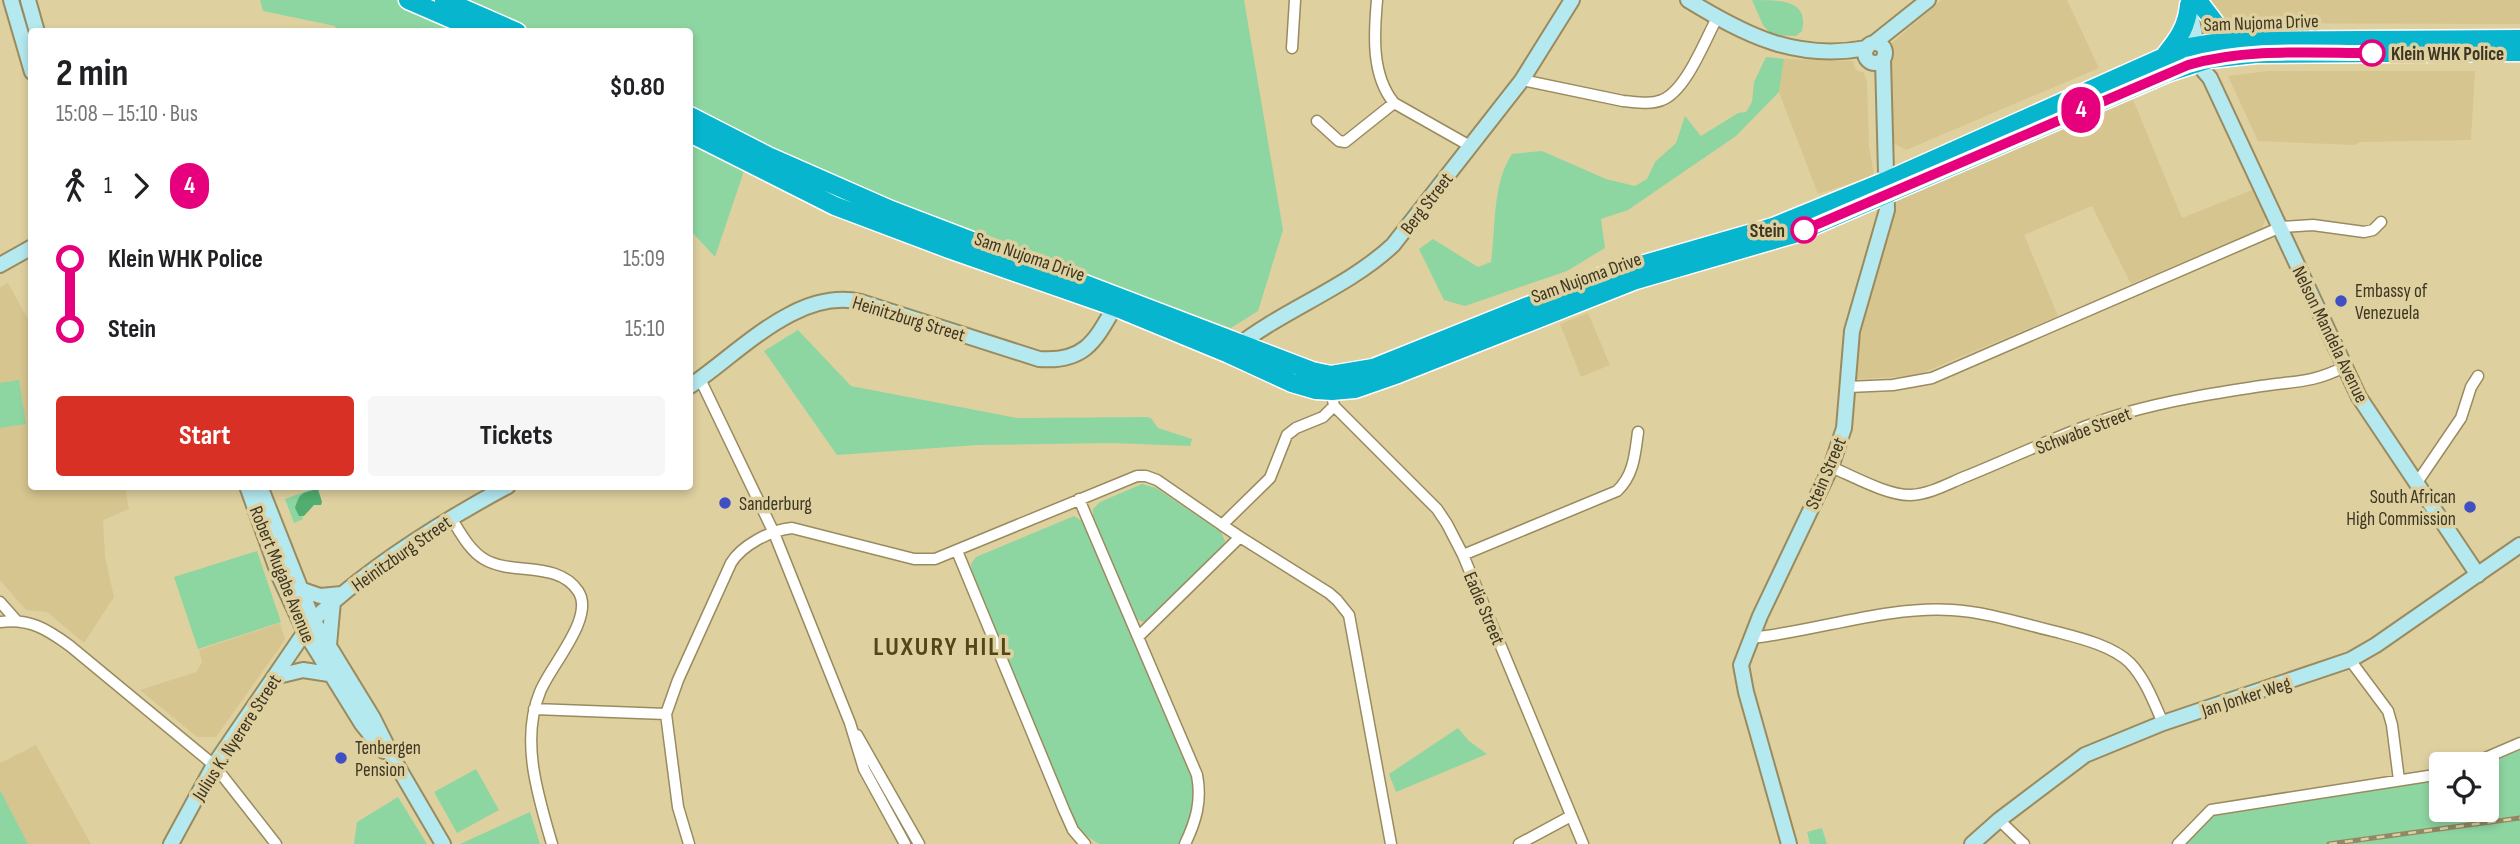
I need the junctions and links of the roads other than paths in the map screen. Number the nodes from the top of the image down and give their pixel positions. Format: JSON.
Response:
{"nodes":[{"id":1,"x":11,"y":0,"type":"edge"},
{"id":2,"x":27,"y":0,"type":"edge"},
{"id":3,"x":408,"y":0,"type":"edge"},
{"id":4,"x":444,"y":0,"type":"edge"},
{"id":5,"x":1295,"y":0,"type":"edge"},
{"id":6,"x":1377,"y":0,"type":"edge"},
{"id":7,"x":1572,"y":0,"type":"edge"},
{"id":8,"x":1688,"y":0,"type":"edge"},
{"id":9,"x":1928,"y":0,"type":"edge"},
{"id":10,"x":2194,"y":2,"type":"edge"},
{"id":11,"x":1717,"y":18,"type":"junction"},
{"id":12,"x":36,"y":28,"type":"edge"},
{"id":13,"x":473,"y":28,"type":"edge"},
{"id":14,"x":508,"y":28,"type":"edge"},
{"id":15,"x":2520,"y":39,"type":"edge"},
{"id":16,"x":2253,"y":41,"type":"junction"},
{"id":17,"x":1292,"y":48,"type":"dead end"},
{"id":18,"x":2203,"y":52,"type":"junction"},
{"id":19,"x":2520,"y":52,"type":"edge"},
{"id":20,"x":1874,"y":53,"type":"junction"},
{"id":21,"x":2163,"y":57,"type":"junction"},
{"id":22,"x":28,"y":58,"type":"edge"},
{"id":23,"x":1522,"y":79,"type":"junction"},
{"id":24,"x":1394,"y":103,"type":"junction"},
{"id":25,"x":693,"y":117,"type":"edge"},
{"id":26,"x":1317,"y":121,"type":"dead end"},
{"id":27,"x":693,"y":135,"type":"edge"},
{"id":28,"x":1470,"y":146,"type":"junction"},
{"id":29,"x":1888,"y":188,"type":"junction"},
{"id":30,"x":2381,"y":222,"type":"dead end"},
{"id":31,"x":2281,"y":228,"type":"junction"},
{"id":32,"x":28,"y":249,"type":"edge"},
{"id":33,"x":0,"y":265,"type":"edge"},
{"id":34,"x":1118,"y":302,"type":"junction"},
{"id":35,"x":1235,"y":348,"type":"junction"},
{"id":36,"x":2344,"y":367,"type":"junction"},
{"id":37,"x":2479,"y":376,"type":"dead end"},
{"id":38,"x":694,"y":382,"type":"edge"},
{"id":39,"x":1848,"y":387,"type":"junction"},
{"id":40,"x":1332,"y":391,"type":"junction"},
{"id":41,"x":1638,"y":432,"type":"dead end"},
{"id":42,"x":1831,"y":467,"type":"junction"},
{"id":43,"x":2416,"y":484,"type":"junction"},
{"id":44,"x":248,"y":490,"type":"edge"},
{"id":45,"x":262,"y":490,"type":"edge"},
{"id":46,"x":498,"y":490,"type":"edge"},
{"id":47,"x":1079,"y":499,"type":"junction"},
{"id":48,"x":451,"y":518,"type":"junction"},
{"id":49,"x":1223,"y":525,"type":"junction"},
{"id":50,"x":774,"y":533,"type":"junction"},
{"id":51,"x":1240,"y":537,"type":"junction"},
{"id":52,"x":2520,"y":545,"type":"edge"},
{"id":53,"x":957,"y":551,"type":"junction"},
{"id":54,"x":1464,"y":555,"type":"junction"},
{"id":55,"x":2479,"y":575,"type":"junction"},
{"id":56,"x":300,"y":589,"type":"junction"},
{"id":57,"x":337,"y":598,"type":"junction"},
{"id":58,"x":0,"y":602,"type":"edge"},
{"id":59,"x":16,"y":620,"type":"junction"},
{"id":60,"x":0,"y":622,"type":"edge"},
{"id":61,"x":309,"y":626,"type":"junction"},
{"id":62,"x":1138,"y":637,"type":"junction"},
{"id":63,"x":1751,"y":638,"type":"junction"},
{"id":64,"x":329,"y":646,"type":"junction"},
{"id":65,"x":2350,"y":660,"type":"junction"},
{"id":66,"x":329,"y":674,"type":"junction"},
{"id":67,"x":274,"y":677,"type":"junction"},
{"id":68,"x":534,"y":709,"type":"junction"},
{"id":69,"x":666,"y":714,"type":"junction"},
{"id":70,"x":850,"y":723,"type":"junction"},
{"id":71,"x":2163,"y":723,"type":"junction"},
{"id":72,"x":2520,"y":743,"type":"edge"},
{"id":73,"x":2499,"y":752,"type":"edge"},
{"id":74,"x":395,"y":762,"type":"junction"},
{"id":75,"x":214,"y":765,"type":"junction"},
{"id":76,"x":2429,"y":776,"type":"edge"},
{"id":77,"x":2399,"y":780,"type":"junction"},
{"id":78,"x":1571,"y":816,"type":"junction"},
{"id":79,"x":1999,"y":820,"type":"junction"},
{"id":80,"x":171,"y":844,"type":"edge"},
{"id":81,"x":276,"y":844,"type":"edge"},
{"id":82,"x":443,"y":844,"type":"edge"},
{"id":83,"x":552,"y":844,"type":"edge"},
{"id":84,"x":689,"y":844,"type":"edge"},
{"id":85,"x":905,"y":844,"type":"edge"},
{"id":86,"x":919,"y":844,"type":"edge"},
{"id":87,"x":1085,"y":844,"type":"edge"},
{"id":88,"x":1185,"y":844,"type":"edge"},
{"id":89,"x":1391,"y":844,"type":"edge"},
{"id":90,"x":1519,"y":844,"type":"edge"},
{"id":91,"x":1583,"y":844,"type":"edge"},
{"id":92,"x":1789,"y":844,"type":"edge"},
{"id":93,"x":1972,"y":844,"type":"edge"},
{"id":94,"x":2024,"y":844,"type":"edge"},
{"id":95,"x":2178,"y":844,"type":"edge"}],
"edges":[{"from":1,"to":22,"type":"street"},
{"from":2,"to":12,"type":"street"},
{"from":3,"to":13,"type":"highway"},
{"from":4,"to":14,"type":"highway"},
{"from":5,"to":17,"type":"street"},
{"from":6,"to":24,"type":"street"},
{"from":7,"to":23,"type":"street","name":"Berg Street"},
{"from":8,"to":11,"type":"street"},
{"from":9,"to":20,"type":"street"},
{"from":10,"to":16,"type":"highway"},
{"from":10,"to":18,"type":"street","name":"Nelson Mandela Avenue"},
{"from":10,"to":21,"type":"highway"},
{"from":11,"to":20,"type":"street"},
{"from":11,"to":23,"type":"street"},
{"from":15,"to":16,"type":"highway","name":"Sam Nujoma Drive"},
{"from":16,"to":18,"type":"highway","name":"Sam Nujoma Drive"},
{"from":18,"to":19,"type":"highway","name":"Sam Nujoma Drive"},
{"from":18,"to":21,"type":"highway","name":"Sam Nujoma Drive"},
{"from":18,"to":29,"type":"highway","name":"Sam Nujoma Drive"},
{"from":18,"to":31,"type":"street","name":"Nelson Mandela Avenue"},
{"from":20,"to":29,"type":"street","name":"Stein Street"},
{"from":21,"to":29,"type":"highway","name":"Sam Nujoma Drive"},
{"from":23,"to":28,"type":"street","name":"Berg Street"},
{"from":24,"to":26,"type":"street"},
{"from":24,"to":28,"type":"street"},
{"from":25,"to":34,"type":"highway","name":"Sam Nujoma Drive"},
{"from":27,"to":34,"type":"highway","name":"Sam Nujoma Drive"},
{"from":28,"to":35,"type":"street","name":"Berg Street"},
{"from":29,"to":39,"type":"street","name":"Stein Street"},
{"from":29,"to":40,"type":"highway","name":"Sam Nujoma Drive"},
{"from":30,"to":31,"type":"street"},
{"from":31,"to":36,"type":"street","name":"Nelson Mandela Avenue"},
{"from":31,"to":39,"type":"street"},
{"from":32,"to":33,"type":"street"},
{"from":34,"to":35,"type":"highway","name":"Sam Nujoma Drive"},
{"from":34,"to":38,"type":"street","name":"Heinitzburg Street"},
{"from":35,"to":40,"type":"highway","name":"Sam Nujoma Drive"},
{"from":36,"to":42,"type":"street","name":"Schwabe Street"},
{"from":36,"to":43,"type":"street","name":"Nelson Mandela Avenue"},
{"from":37,"to":43,"type":"street"},
{"from":38,"to":50,"type":"street"},
{"from":39,"to":42,"type":"street","name":"Stein Street"},
{"from":40,"to":49,"type":"street"},
{"from":40,"to":54,"type":"street","name":"Eadie Street"},
{"from":41,"to":54,"type":"street"},
{"from":42,"to":63,"type":"street","name":"Stein Street"},
{"from":43,"to":55,"type":"street","name":"Nelson Mandela Avenue"},
{"from":44,"to":61,"type":"street","name":"Robert Mugabe Avenue"},
{"from":45,"to":56,"type":"street","name":"Robert Mugabe Avenue"},
{"from":46,"to":48,"type":"street","name":"Heinitzburg Street"},
{"from":47,"to":49,"type":"street"},
{"from":47,"to":53,"type":"street"},
{"from":47,"to":62,"type":"street"},
{"from":48,"to":57,"type":"street","name":"Heinitzburg Street"},
{"from":48,"to":68,"type":"street"},
{"from":49,"to":51,"type":"street"},
{"from":50,"to":53,"type":"street"},
{"from":50,"to":69,"type":"street"},
{"from":50,"to":70,"type":"street"},
{"from":51,"to":62,"type":"street"},
{"from":51,"to":89,"type":"street"},
{"from":52,"to":55,"type":"street","name":"Jan Jonker Weg"},
{"from":53,"to":87,"type":"street"},
{"from":54,"to":78,"type":"street","name":"Eadie Street"},
{"from":55,"to":65,"type":"street","name":"Jan Jonker Weg"},
{"from":56,"to":57,"type":"street"},
{"from":56,"to":61,"type":"street","name":"Robert Mugabe Avenue"},
{"from":57,"to":61,"type":"street","name":"Heinitzburg Street"},
{"from":57,"to":64,"type":"street"},
{"from":58,"to":59,"type":"street"},
{"from":59,"to":60,"type":"street"},
{"from":59,"to":75,"type":"street"},
{"from":61,"to":64,"type":"street","name":"Robert Mugabe Avenue"},
{"from":61,"to":66,"type":"street","name":"Robert Mugabe Avenue"},
{"from":61,"to":67,"type":"street","name":"Julius K. Nyerere Street"},
{"from":62,"to":88,"type":"street"},
{"from":63,"to":71,"type":"street"},
{"from":63,"to":92,"type":"street","name":"Stein Street"},
{"from":64,"to":74,"type":"street","name":"Robert Mugabe Avenue"},
{"from":65,"to":71,"type":"street","name":"Jan Jonker Weg"},
{"from":65,"to":77,"type":"street"},
{"from":66,"to":67,"type":"street"},
{"from":66,"to":74,"type":"street","name":"Robert Mugabe Avenue"},
{"from":67,"to":75,"type":"street","name":"Julius K. Nyerere Street"},
{"from":68,"to":69,"type":"street"},
{"from":68,"to":83,"type":"street"},
{"from":69,"to":84,"type":"street"},
{"from":70,"to":85,"type":"street"},
{"from":70,"to":86,"type":"street"},
{"from":71,"to":79,"type":"street","name":"Jan Jonker Weg"},
{"from":72,"to":73,"type":"street"},
{"from":74,"to":82,"type":"street","name":"Robert Mugabe Avenue"},
{"from":75,"to":80,"type":"street","name":"Julius K. Nyerere Street"},
{"from":75,"to":81,"type":"street"},
{"from":76,"to":77,"type":"street"},
{"from":77,"to":95,"type":"street"},
{"from":78,"to":90,"type":"street"},
{"from":78,"to":91,"type":"street","name":"Eadie Street"},
{"from":79,"to":93,"type":"street","name":"Jan Jonker Weg"},
{"from":79,"to":94,"type":"street"}]}
